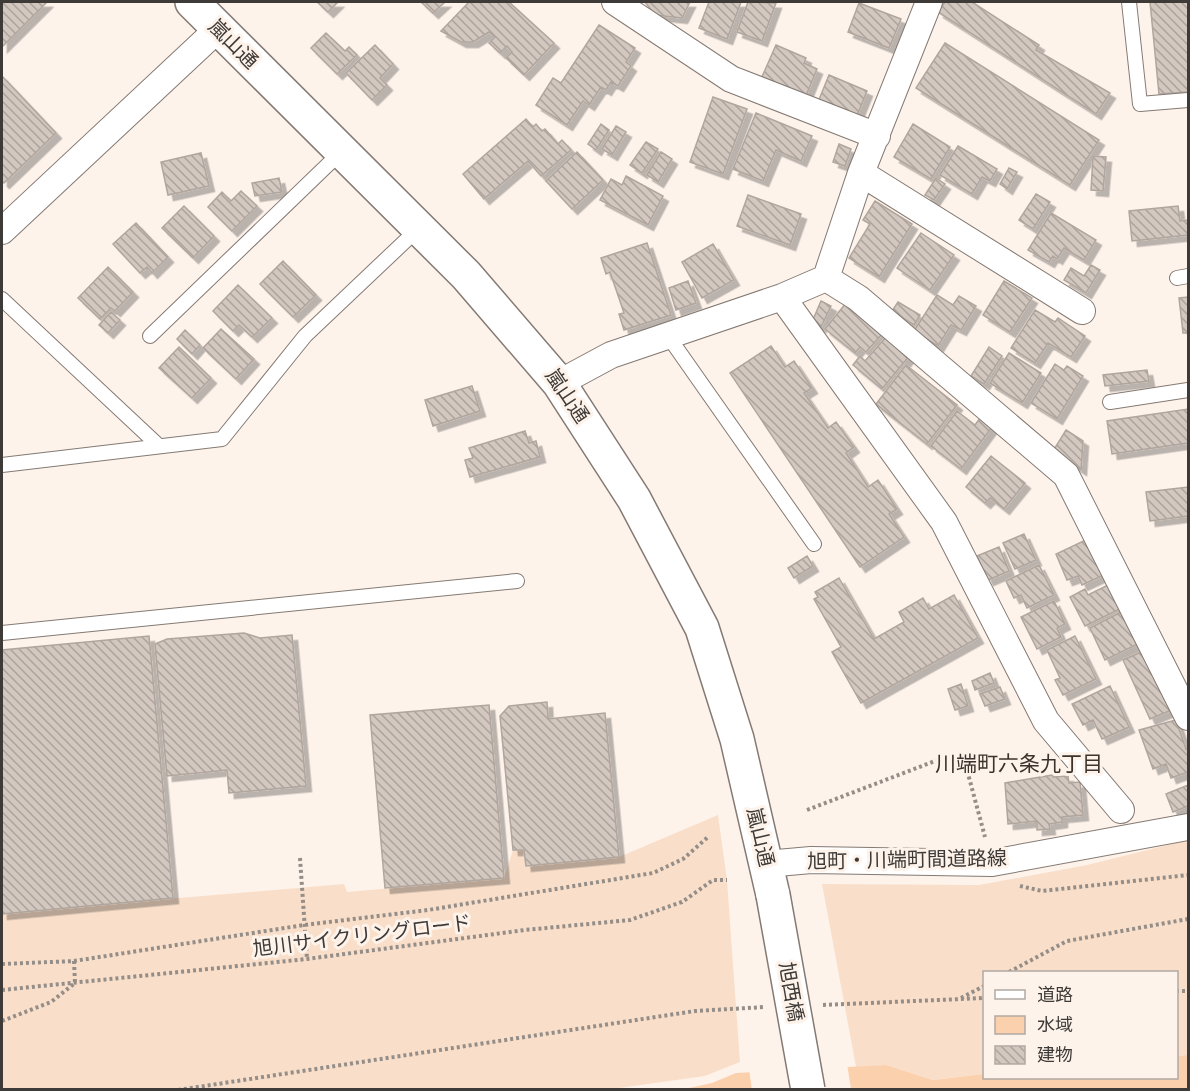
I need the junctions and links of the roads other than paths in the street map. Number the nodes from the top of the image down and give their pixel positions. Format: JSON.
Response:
{"nodes":[{"id":1,"x":192,"y":2,"type":"edge"},
{"id":2,"x":615,"y":2,"type":"edge"},
{"id":3,"x":929,"y":2,"type":"edge"},
{"id":4,"x":1129,"y":2,"type":"edge"},
{"id":5,"x":218,"y":29,"type":"junction"},
{"id":6,"x":1188,"y":100,"type":"edge"},
{"id":7,"x":877,"y":136,"type":"junction"},
{"id":8,"x":341,"y":152,"type":"junction"},
{"id":9,"x":861,"y":173,"type":"junction"},
{"id":10,"x":418,"y":228,"type":"junction"},
{"id":11,"x":2,"y":231,"type":"edge"},
{"id":12,"x":826,"y":278,"type":"junction"},
{"id":13,"x":782,"y":297,"type":"junction"},
{"id":14,"x":2,"y":298,"type":"edge"},
{"id":15,"x":1082,"y":311,"type":"dead end"},
{"id":16,"x":150,"y":336,"type":"dead end"},
{"id":17,"x":668,"y":336,"type":"junction"},
{"id":18,"x":559,"y":383,"type":"junction"},
{"id":19,"x":1188,"y":390,"type":"edge"},
{"id":20,"x":1110,"y":402,"type":"dead end"},
{"id":21,"x":159,"y":447,"type":"junction"},
{"id":22,"x":2,"y":465,"type":"edge"},
{"id":23,"x":814,"y":544,"type":"dead end"},
{"id":24,"x":517,"y":581,"type":"dead end"},
{"id":25,"x":2,"y":633,"type":"edge"},
{"id":26,"x":1188,"y":717,"type":"edge"},
{"id":27,"x":1121,"y":810,"type":"dead end"},
{"id":28,"x":1188,"y":827,"type":"edge"},
{"id":29,"x":770,"y":880,"type":"junction"},
{"id":30,"x":808,"y":1089,"type":"edge"}],
"edges":[{"from":1,"to":5,"type":"street","name":"嵐山通"},
{"from":2,"to":7,"type":"street"},
{"from":3,"to":7,"type":"street"},
{"from":4,"to":6,"type":"lane"},
{"from":5,"to":8,"type":"street","name":"嵐山通"},
{"from":5,"to":11,"type":"street"},
{"from":7,"to":9,"type":"street"},
{"from":8,"to":10,"type":"street","name":"嵐山通"},
{"from":8,"to":16,"type":"lane"},
{"from":9,"to":12,"type":"street"},
{"from":9,"to":15,"type":"street"},
{"from":10,"to":18,"type":"street","name":"嵐山通"},
{"from":10,"to":21,"type":"lane"},
{"from":12,"to":13,"type":"street"},
{"from":12,"to":26,"type":"street"},
{"from":13,"to":17,"type":"street"},
{"from":13,"to":27,"type":"street"},
{"from":14,"to":21,"type":"lane"},
{"from":17,"to":18,"type":"street"},
{"from":17,"to":23,"type":"lane"},
{"from":18,"to":29,"type":"street","name":"嵐山通"},
{"from":19,"to":20,"type":"lane"},
{"from":21,"to":22,"type":"lane"},
{"from":24,"to":25,"type":"lane"},
{"from":28,"to":29,"type":"street","name":"旭町・川端町間道路線"},
{"from":29,"to":30,"type":"street","name":"旭西橋","bridge":true}]}
